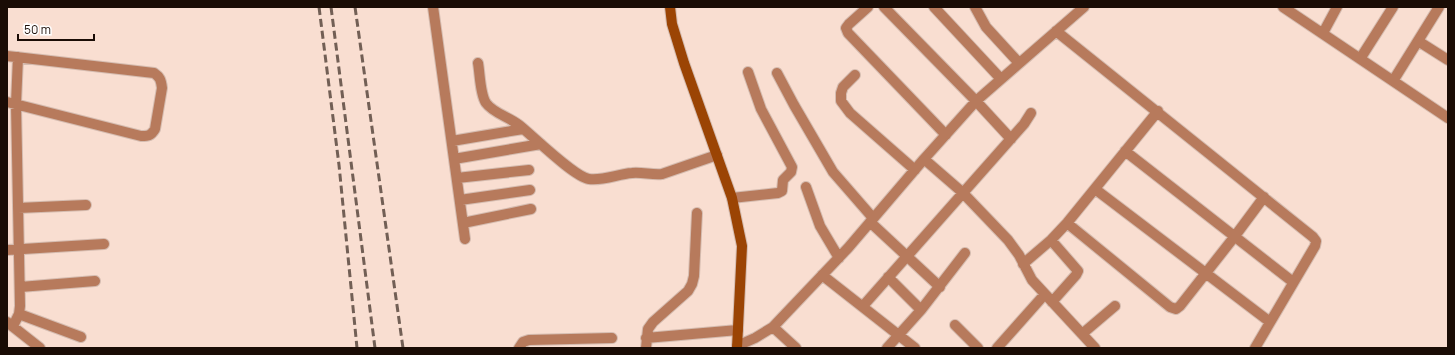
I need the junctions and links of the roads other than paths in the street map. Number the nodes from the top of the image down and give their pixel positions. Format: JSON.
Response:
{"nodes":[{"id":1,"x":433,"y":7,"type":"edge"},
{"id":2,"x":670,"y":7,"type":"edge"},
{"id":3,"x":868,"y":7,"type":"edge"},
{"id":4,"x":884,"y":7,"type":"edge"},
{"id":5,"x":934,"y":7,"type":"edge"},
{"id":6,"x":975,"y":7,"type":"edge"},
{"id":7,"x":1084,"y":7,"type":"edge"},
{"id":8,"x":1283,"y":7,"type":"edge"},
{"id":9,"x":1337,"y":7,"type":"edge"},
{"id":10,"x":1393,"y":7,"type":"edge"},
{"id":11,"x":1439,"y":7,"type":"edge"},
{"id":12,"x":1443,"y":7,"type":"edge"},
{"id":13,"x":1448,"y":10,"type":"edge"},
{"id":14,"x":1056,"y":31,"type":"junction"},
{"id":15,"x":1322,"y":34,"type":"junction"},
{"id":16,"x":1418,"y":41,"type":"junction"},
{"id":17,"x":7,"y":56,"type":"edge"},
{"id":18,"x":18,"y":57,"type":"junction"},
{"id":19,"x":1360,"y":59,"type":"junction"},
{"id":20,"x":1448,"y":60,"type":"edge"},
{"id":21,"x":478,"y":63,"type":"dead end"},
{"id":22,"x":1019,"y":63,"type":"junction"},
{"id":23,"x":748,"y":72,"type":"dead end"},
{"id":24,"x":777,"y":73,"type":"dead end"},
{"id":25,"x":855,"y":75,"type":"dead end"},
{"id":26,"x":1001,"y":79,"type":"junction"},
{"id":27,"x":1393,"y":81,"type":"junction"},
{"id":28,"x":976,"y":101,"type":"junction"},
{"id":29,"x":12,"y":103,"type":"edge"},
{"id":30,"x":1158,"y":111,"type":"junction"},
{"id":31,"x":1031,"y":113,"type":"dead end"},
{"id":32,"x":1448,"y":118,"type":"edge"},
{"id":33,"x":523,"y":129,"type":"junction"},
{"id":34,"x":946,"y":135,"type":"junction"},
{"id":35,"x":1011,"y":139,"type":"junction"},
{"id":36,"x":452,"y":140,"type":"junction"},
{"id":37,"x":541,"y":144,"type":"junction"},
{"id":38,"x":1125,"y":151,"type":"junction"},
{"id":39,"x":717,"y":155,"type":"junction"},
{"id":40,"x":924,"y":159,"type":"junction"},
{"id":41,"x":454,"y":160,"type":"junction"},
{"id":42,"x":529,"y":170,"type":"dead end"},
{"id":43,"x":915,"y":170,"type":"junction"},
{"id":44,"x":457,"y":178,"type":"junction"},
{"id":45,"x":806,"y":187,"type":"dead end"},
{"id":46,"x":1095,"y":188,"type":"junction"},
{"id":47,"x":530,"y":190,"type":"dead end"},
{"id":48,"x":962,"y":192,"type":"junction"},
{"id":49,"x":1264,"y":197,"type":"junction"},
{"id":50,"x":732,"y":198,"type":"junction"},
{"id":51,"x":460,"y":200,"type":"junction"},
{"id":52,"x":86,"y":205,"type":"dead end"},
{"id":53,"x":18,"y":208,"type":"junction"},
{"id":54,"x":530,"y":209,"type":"dead end"},
{"id":55,"x":696,"y":213,"type":"dead end"},
{"id":56,"x":871,"y":220,"type":"junction"},
{"id":57,"x":463,"y":223,"type":"junction"},
{"id":58,"x":1067,"y":223,"type":"junction"},
{"id":59,"x":1235,"y":236,"type":"junction"},
{"id":60,"x":466,"y":239,"type":"dead end"},
{"id":61,"x":1051,"y":240,"type":"junction"},
{"id":62,"x":104,"y":244,"type":"dead end"},
{"id":63,"x":19,"y":249,"type":"junction"},
{"id":64,"x":7,"y":250,"type":"edge"},
{"id":65,"x":965,"y":253,"type":"dead end"},
{"id":66,"x":906,"y":256,"type":"junction"},
{"id":67,"x":839,"y":258,"type":"junction"},
{"id":68,"x":1023,"y":264,"type":"junction"},
{"id":69,"x":1206,"y":274,"type":"junction"},
{"id":70,"x":822,"y":275,"type":"junction"},
{"id":71,"x":888,"y":277,"type":"junction"},
{"id":72,"x":95,"y":282,"type":"dead end"},
{"id":73,"x":1293,"y":282,"type":"junction"},
{"id":74,"x":20,"y":287,"type":"junction"},
{"id":75,"x":940,"y":287,"type":"junction"},
{"id":76,"x":1048,"y":298,"type":"junction"},
{"id":77,"x":863,"y":306,"type":"junction"},
{"id":78,"x":1115,"y":306,"type":"dead end"},
{"id":79,"x":922,"y":310,"type":"junction"},
{"id":80,"x":19,"y":314,"type":"junction"},
{"id":81,"x":1270,"y":322,"type":"junction"},
{"id":82,"x":10,"y":324,"type":"edge"},
{"id":83,"x":955,"y":325,"type":"dead end"},
{"id":84,"x":773,"y":327,"type":"junction"},
{"id":85,"x":738,"y":330,"type":"junction"},
{"id":86,"x":1082,"y":334,"type":"junction"},
{"id":87,"x":900,"y":335,"type":"junction"},
{"id":88,"x":81,"y":337,"type":"dead end"},
{"id":89,"x":612,"y":338,"type":"dead end"},
{"id":90,"x":646,"y":343,"type":"edge"},
{"id":91,"x":737,"y":347,"type":"edge"},
{"id":92,"x":40,"y":348,"type":"edge"},
{"id":93,"x":519,"y":348,"type":"edge"},
{"id":94,"x":796,"y":348,"type":"edge"},
{"id":95,"x":887,"y":348,"type":"edge"},
{"id":96,"x":914,"y":348,"type":"edge"},
{"id":97,"x":978,"y":348,"type":"edge"},
{"id":98,"x":997,"y":348,"type":"edge"},
{"id":99,"x":1095,"y":348,"type":"edge"},
{"id":100,"x":1254,"y":348,"type":"edge"}],
"edges":[{"from":1,"to":36,"type":"street"},
{"from":2,"to":39,"type":"main road"},
{"from":3,"to":34,"type":"street"},
{"from":4,"to":28,"type":"street"},
{"from":5,"to":26,"type":"street"},
{"from":6,"to":22,"type":"street"},
{"from":7,"to":14,"type":"street"},
{"from":8,"to":15,"type":"street"},
{"from":9,"to":15,"type":"street"},
{"from":10,"to":19,"type":"street"},
{"from":11,"to":16,"type":"street"},
{"from":12,"to":13,"type":"street"},
{"from":14,"to":22,"type":"street"},
{"from":14,"to":30,"type":"street"},
{"from":15,"to":19,"type":"street"},
{"from":16,"to":20,"type":"street"},
{"from":16,"to":27,"type":"street"},
{"from":17,"to":18,"type":"street"},
{"from":18,"to":29,"type":"street"},
{"from":18,"to":29,"type":"street"},
{"from":19,"to":27,"type":"street"},
{"from":21,"to":33,"type":"street"},
{"from":22,"to":26,"type":"street"},
{"from":23,"to":50,"type":"street"},
{"from":24,"to":56,"type":"street"},
{"from":25,"to":43,"type":"street"},
{"from":26,"to":28,"type":"street"},
{"from":27,"to":32,"type":"street"},
{"from":28,"to":34,"type":"street"},
{"from":28,"to":35,"type":"street"},
{"from":29,"to":53,"type":"street"},
{"from":30,"to":38,"type":"street"},
{"from":30,"to":49,"type":"street"},
{"from":31,"to":35,"type":"street"},
{"from":33,"to":36,"type":"street"},
{"from":33,"to":37,"type":"street"},
{"from":34,"to":40,"type":"street"},
{"from":35,"to":48,"type":"street"},
{"from":36,"to":41,"type":"street"},
{"from":37,"to":39,"type":"street"},
{"from":37,"to":41,"type":"street"},
{"from":38,"to":46,"type":"street"},
{"from":38,"to":59,"type":"street"},
{"from":39,"to":50,"type":"main road"},
{"from":40,"to":43,"type":"street"},
{"from":40,"to":48,"type":"street"},
{"from":41,"to":44,"type":"street"},
{"from":42,"to":44,"type":"street"},
{"from":43,"to":56,"type":"street"},
{"from":44,"to":51,"type":"street"},
{"from":45,"to":67,"type":"street"},
{"from":46,"to":58,"type":"street"},
{"from":46,"to":69,"type":"street"},
{"from":47,"to":51,"type":"street"},
{"from":48,"to":66,"type":"street"},
{"from":48,"to":68,"type":"street"},
{"from":49,"to":59,"type":"street"},
{"from":49,"to":73,"type":"street"},
{"from":50,"to":85,"type":"main road"},
{"from":51,"to":57,"type":"street"},
{"from":52,"to":53,"type":"street"},
{"from":53,"to":63,"type":"street"},
{"from":54,"to":57,"type":"street"},
{"from":55,"to":90,"type":"street"},
{"from":56,"to":66,"type":"street"},
{"from":56,"to":67,"type":"street"},
{"from":57,"to":60,"type":"street"},
{"from":58,"to":61,"type":"street"},
{"from":58,"to":69,"type":"street"},
{"from":59,"to":69,"type":"street"},
{"from":59,"to":73,"type":"street"},
{"from":61,"to":68,"type":"street"},
{"from":61,"to":76,"type":"street"},
{"from":62,"to":63,"type":"street"},
{"from":63,"to":64,"type":"street"},
{"from":63,"to":74,"type":"street"},
{"from":65,"to":75,"type":"street"},
{"from":66,"to":71,"type":"street"},
{"from":66,"to":75,"type":"street"},
{"from":67,"to":70,"type":"street"},
{"from":68,"to":76,"type":"street"},
{"from":69,"to":81,"type":"street"},
{"from":70,"to":77,"type":"street"},
{"from":70,"to":84,"type":"street"},
{"from":71,"to":77,"type":"street"},
{"from":71,"to":79,"type":"street"},
{"from":72,"to":74,"type":"street"},
{"from":73,"to":81,"type":"street"},
{"from":74,"to":80,"type":"street"},
{"from":75,"to":79,"type":"street"},
{"from":76,"to":86,"type":"street"},
{"from":76,"to":98,"type":"street"},
{"from":77,"to":87,"type":"street"},
{"from":78,"to":86,"type":"street"},
{"from":79,"to":87,"type":"street"},
{"from":80,"to":82,"type":"street"},
{"from":80,"to":88,"type":"street"},
{"from":81,"to":100,"type":"street"},
{"from":82,"to":92,"type":"street"},
{"from":83,"to":97,"type":"street"},
{"from":84,"to":91,"type":"street"},
{"from":84,"to":94,"type":"street"},
{"from":85,"to":90,"type":"street"},
{"from":85,"to":91,"type":"main road"},
{"from":86,"to":99,"type":"street"},
{"from":87,"to":95,"type":"street"},
{"from":87,"to":96,"type":"street"},
{"from":89,"to":93,"type":"street"}]}
